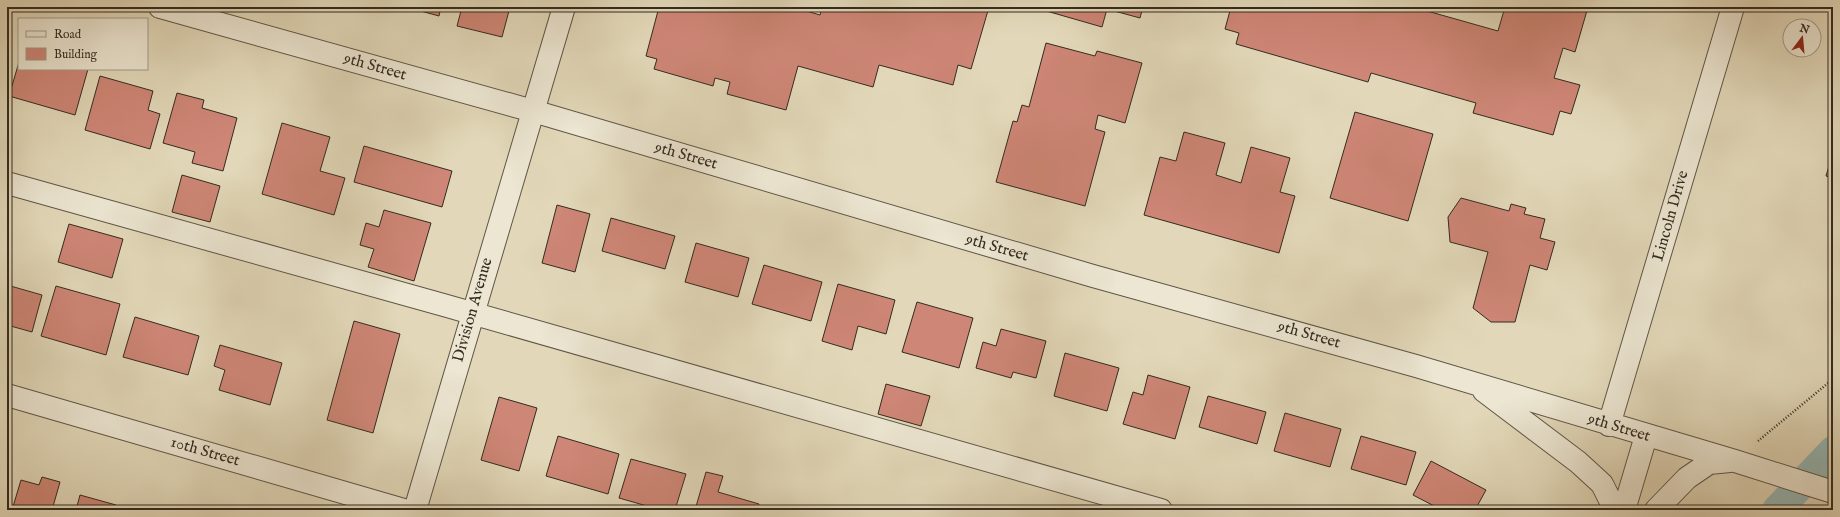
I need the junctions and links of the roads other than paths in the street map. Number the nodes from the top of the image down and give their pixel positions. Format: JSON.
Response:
{"nodes":[{"id":1,"x":160,"y":7,"type":"edge"},
{"id":2,"x":564,"y":7,"type":"edge"},
{"id":3,"x":1733,"y":7,"type":"edge"},
{"id":4,"x":533,"y":111,"type":"junction"},
{"id":5,"x":7,"y":183,"type":"edge"},
{"id":6,"x":472,"y":313,"type":"junction"},
{"id":7,"x":1476,"y":384,"type":"junction"},
{"id":8,"x":7,"y":395,"type":"edge"},
{"id":9,"x":1609,"y":425,"type":"junction"},
{"id":10,"x":1646,"y":436,"type":"junction"},
{"id":11,"x":1735,"y":461,"type":"junction"},
{"id":12,"x":1833,"y":492,"type":"edge"},
{"id":13,"x":404,"y":510,"type":"edge"},
{"id":14,"x":415,"y":510,"type":"edge"},
{"id":15,"x":1161,"y":510,"type":"edge"},
{"id":16,"x":1615,"y":510,"type":"edge"},
{"id":17,"x":1624,"y":510,"type":"edge"},
{"id":18,"x":1656,"y":510,"type":"edge"}],
"edges":[{"from":1,"to":4,"type":"street","name":"9th Street"},
{"from":2,"to":4,"type":"street","name":"Division Avenue"},
{"from":3,"to":9,"type":"street","name":"Lincoln Drive"},
{"from":4,"to":6,"type":"street","name":"Division Avenue"},
{"from":4,"to":7,"type":"street","name":"9th Street"},
{"from":5,"to":6,"type":"street"},
{"from":6,"to":14,"type":"street","name":"Division Avenue"},
{"from":6,"to":15,"type":"street"},
{"from":7,"to":9,"type":"street","name":"9th Street"},
{"from":7,"to":16,"type":"street"},
{"from":8,"to":13,"type":"street","name":"10th Street"},
{"from":9,"to":10,"type":"street","name":"9th Street"},
{"from":10,"to":11,"type":"street","name":"9th Street"},
{"from":10,"to":17,"type":"street"},
{"from":11,"to":12,"type":"street","name":"9th Street"},
{"from":11,"to":18,"type":"street"}]}
